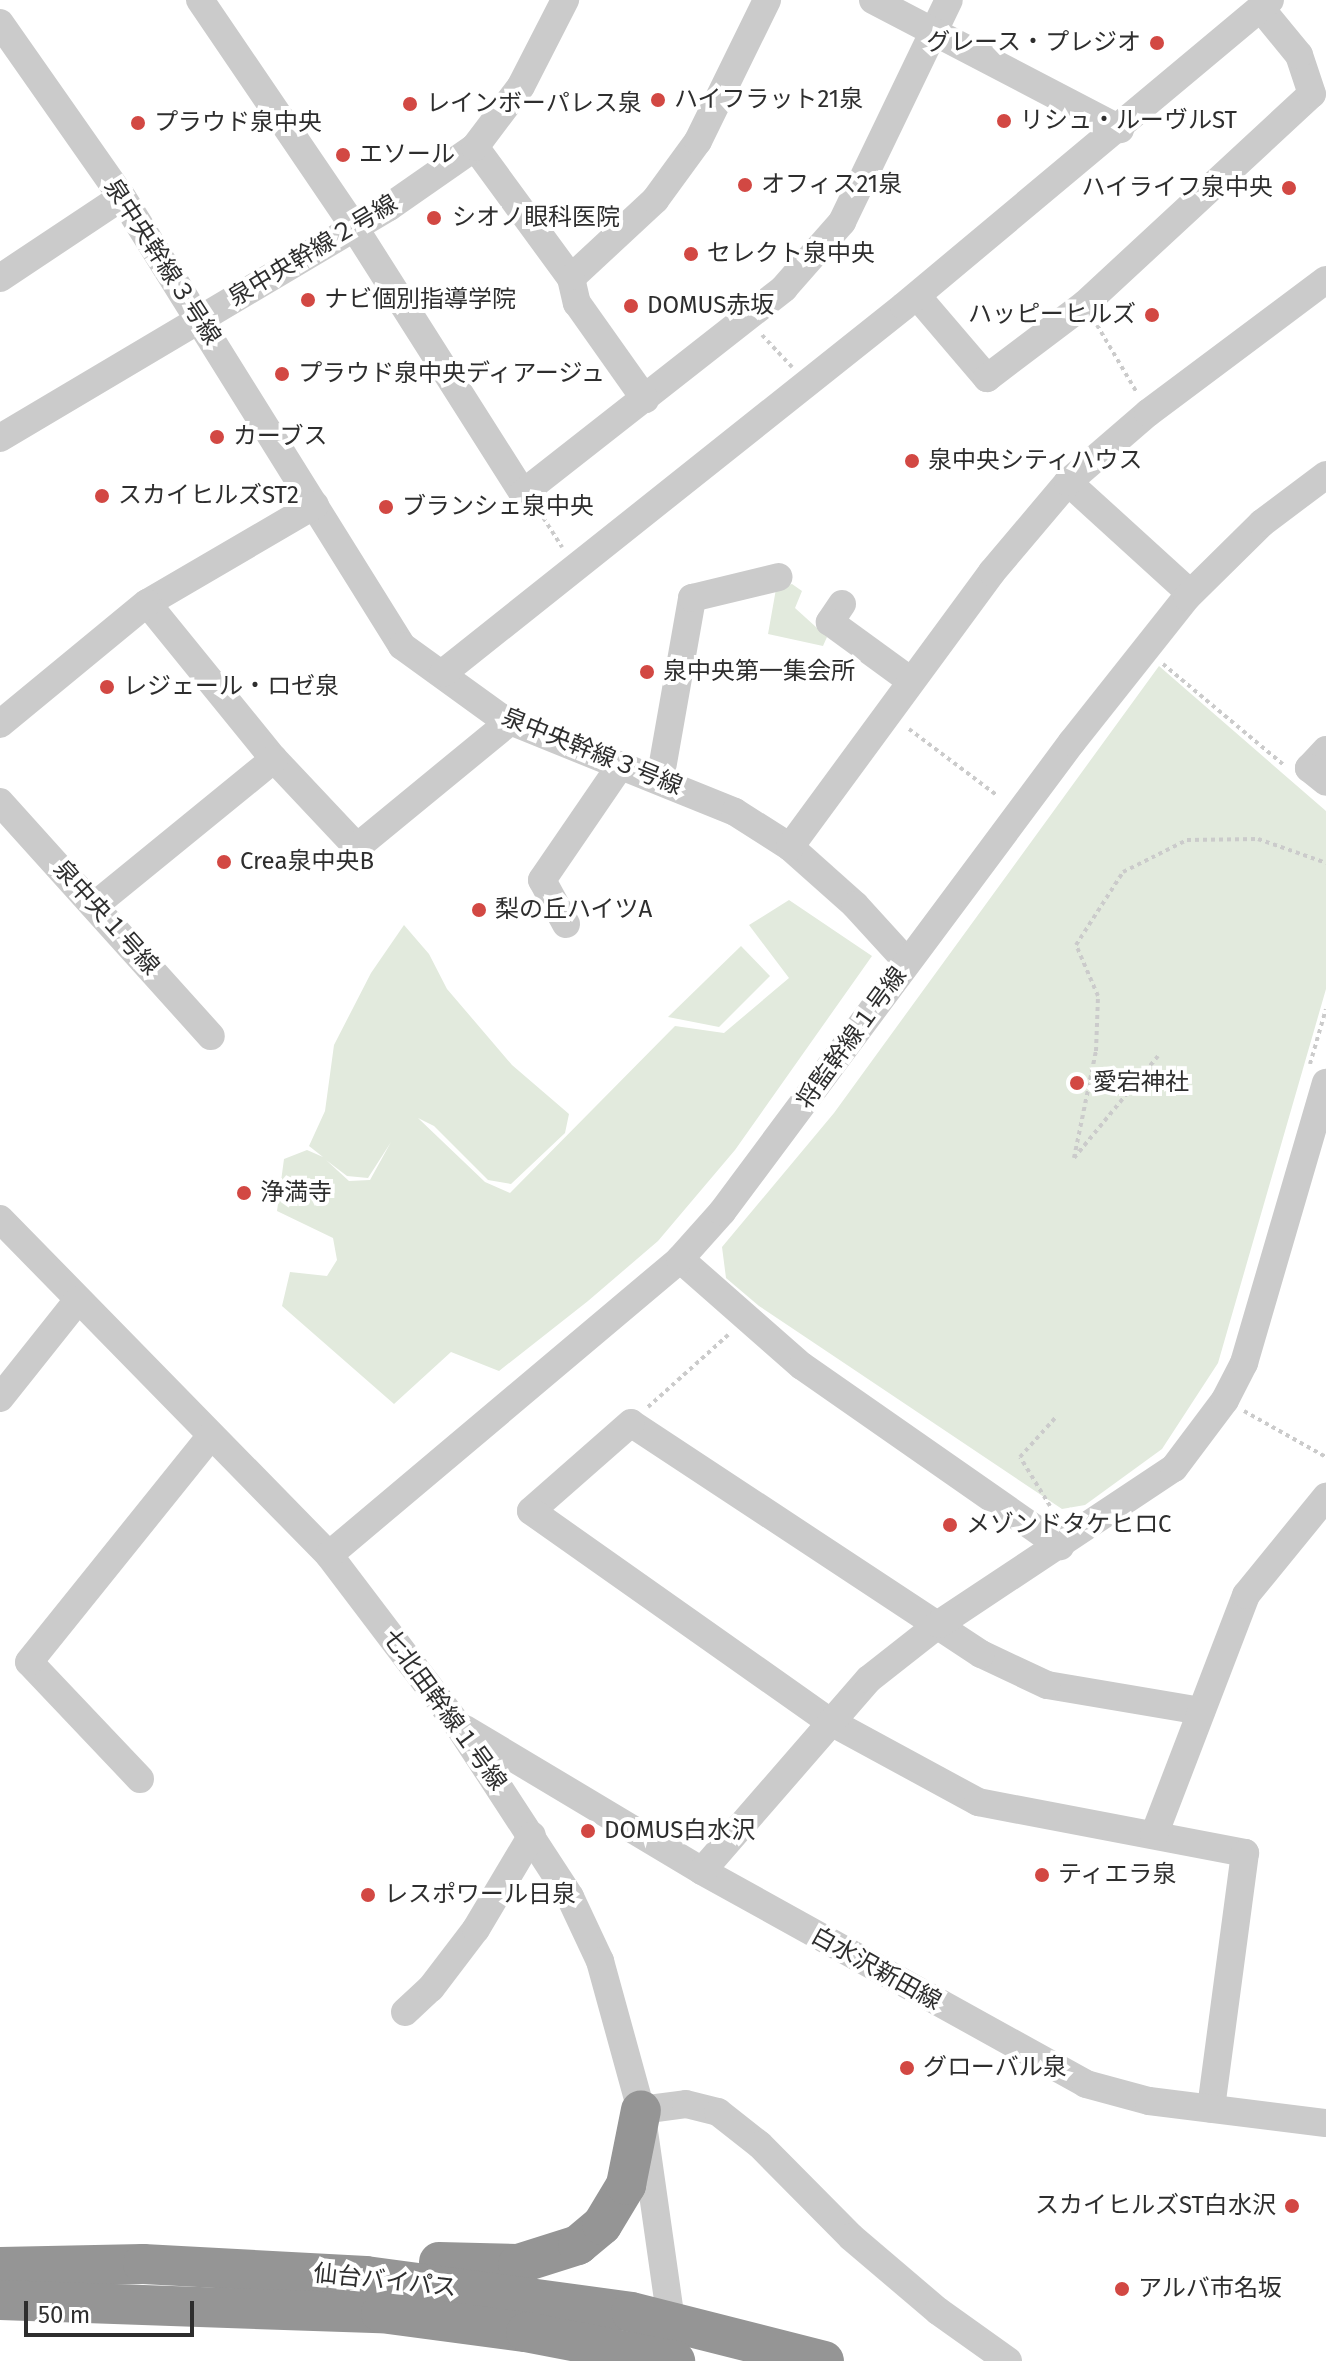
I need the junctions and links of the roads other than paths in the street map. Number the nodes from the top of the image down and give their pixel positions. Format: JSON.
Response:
{"nodes":[{"id":1,"x":200,"y":0,"type":"edge"},
{"id":2,"x":565,"y":0,"type":"edge"},
{"id":3,"x":767,"y":0,"type":"edge"},
{"id":4,"x":873,"y":0,"type":"edge"},
{"id":5,"x":949,"y":0,"type":"edge"},
{"id":6,"x":1266,"y":5,"type":"edge"},
{"id":7,"x":0,"y":23,"type":"edge"},
{"id":8,"x":933,"y":30,"type":"junction"},
{"id":9,"x":1120,"y":129,"type":"junction"},
{"id":10,"x":475,"y":147,"type":"junction"},
{"id":11,"x":122,"y":197,"type":"junction"},
{"id":12,"x":354,"y":227,"type":"junction"},
{"id":13,"x":0,"y":278,"type":"edge"},
{"id":14,"x":571,"y":278,"type":"junction"},
{"id":15,"x":1326,"y":280,"type":"edge"},
{"id":16,"x":917,"y":296,"type":"junction"},
{"id":17,"x":200,"y":319,"type":"junction"},
{"id":18,"x":645,"y":399,"type":"junction"},
{"id":19,"x":0,"y":438,"type":"edge"},
{"id":20,"x":1326,"y":475,"type":"edge"},
{"id":21,"x":1068,"y":482,"type":"junction"},
{"id":22,"x":315,"y":505,"type":"junction"},
{"id":23,"x":779,"y":577,"type":"dead end"},
{"id":24,"x":1190,"y":593,"type":"junction"},
{"id":25,"x":147,"y":603,"type":"junction"},
{"id":26,"x":842,"y":604,"type":"dead end"},
{"id":27,"x":443,"y":673,"type":"junction"},
{"id":28,"x":911,"y":681,"type":"junction"},
{"id":29,"x":509,"y":722,"type":"junction"},
{"id":30,"x":0,"y":724,"type":"edge"},
{"id":31,"x":1326,"y":750,"type":"edge"},
{"id":32,"x":274,"y":759,"type":"junction"},
{"id":33,"x":620,"y":766,"type":"junction"},
{"id":34,"x":660,"y":780,"type":"junction"},
{"id":35,"x":1326,"y":782,"type":"edge"},
{"id":36,"x":0,"y":802,"type":"edge"},
{"id":37,"x":790,"y":847,"type":"junction"},
{"id":38,"x":95,"y":905,"type":"junction"},
{"id":39,"x":566,"y":924,"type":"dead end"},
{"id":40,"x":907,"y":962,"type":"junction"},
{"id":41,"x":211,"y":1036,"type":"dead end"},
{"id":42,"x":1317,"y":1078,"type":"edge"},
{"id":43,"x":0,"y":1219,"type":"edge"},
{"id":44,"x":680,"y":1259,"type":"junction"},
{"id":45,"x":78,"y":1300,"type":"junction"},
{"id":46,"x":0,"y":1398,"type":"edge"},
{"id":47,"x":211,"y":1436,"type":"junction"},
{"id":48,"x":1326,"y":1497,"type":"edge"},
{"id":49,"x":1060,"y":1546,"type":"junction"},
{"id":50,"x":329,"y":1555,"type":"junction"},
{"id":51,"x":939,"y":1624,"type":"junction"},
{"id":52,"x":1201,"y":1711,"type":"junction"},
{"id":53,"x":829,"y":1721,"type":"junction"},
{"id":54,"x":458,"y":1725,"type":"junction"},
{"id":55,"x":140,"y":1779,"type":"dead end"},
{"id":56,"x":532,"y":1835,"type":"junction"},
{"id":57,"x":1154,"y":1835,"type":"junction"},
{"id":58,"x":702,"y":1871,"type":"junction"},
{"id":59,"x":405,"y":2012,"type":"dead end"},
{"id":60,"x":1211,"y":2109,"type":"junction"},
{"id":61,"x":641,"y":2110,"type":"junction"},
{"id":62,"x":1326,"y":2123,"type":"edge"},
{"id":63,"x":0,"y":2267,"type":"edge"},
{"id":64,"x":366,"y":2276,"type":"junction"},
{"id":65,"x":0,"y":2300,"type":"edge"},
{"id":66,"x":670,"y":2347,"type":"edge"},
{"id":67,"x":824,"y":2361,"type":"edge"},
{"id":68,"x":1008,"y":2361,"type":"edge"}],
"edges":[{"from":1,"to":12,"type":"street"},
{"from":2,"to":10,"type":"street","name":"泉中央幹線２号線"},
{"from":3,"to":14,"type":"street"},
{"from":4,"to":8,"type":"street"},
{"from":5,"to":8,"type":"street"},
{"from":6,"to":9,"type":"street"},
{"from":6,"to":16,"type":"street"},
{"from":7,"to":11,"type":"street","name":"泉中央幹線３号線"},
{"from":8,"to":9,"type":"street"},
{"from":8,"to":18,"type":"street"},
{"from":9,"to":16,"type":"street"},
{"from":10,"to":12,"type":"street","name":"泉中央幹線２号線"},
{"from":10,"to":14,"type":"street"},
{"from":11,"to":13,"type":"street"},
{"from":11,"to":17,"type":"street","name":"泉中央幹線３号線"},
{"from":12,"to":17,"type":"street","name":"泉中央幹線２号線"},
{"from":12,"to":18,"type":"street"},
{"from":14,"to":18,"type":"street"},
{"from":15,"to":21,"type":"street"},
{"from":16,"to":27,"type":"street"},
{"from":17,"to":19,"type":"street","name":"泉中央幹線２号線"},
{"from":17,"to":22,"type":"street","name":"泉中央幹線３号線"},
{"from":20,"to":24,"type":"street","name":"将監幹線１号線"},
{"from":21,"to":24,"type":"street"},
{"from":21,"to":28,"type":"street"},
{"from":22,"to":25,"type":"street"},
{"from":22,"to":27,"type":"street","name":"泉中央幹線３号線"},
{"from":23,"to":34,"type":"street"},
{"from":24,"to":40,"type":"street","name":"将監幹線１号線"},
{"from":25,"to":30,"type":"street"},
{"from":25,"to":32,"type":"street"},
{"from":26,"to":28,"type":"street"},
{"from":27,"to":29,"type":"street","name":"泉中央幹線３号線"},
{"from":28,"to":37,"type":"street"},
{"from":29,"to":32,"type":"street"},
{"from":29,"to":33,"type":"street","name":"泉中央幹線３号線"},
{"from":31,"to":35,"type":"street"},
{"from":32,"to":38,"type":"street"},
{"from":33,"to":34,"type":"street","name":"泉中央幹線３号線"},
{"from":33,"to":39,"type":"street"},
{"from":34,"to":37,"type":"street","name":"泉中央幹線３号線"},
{"from":36,"to":38,"type":"street","name":"泉中央１号線"},
{"from":37,"to":40,"type":"street","name":"泉中央幹線３号線"},
{"from":38,"to":41,"type":"street","name":"泉中央１号線"},
{"from":40,"to":44,"type":"street","name":"将監幹線１号線"},
{"from":42,"to":49,"type":"street"},
{"from":43,"to":45,"type":"street","name":"七北田幹線１号線"},
{"from":44,"to":49,"type":"street"},
{"from":44,"to":50,"type":"street","name":"将監幹線１号線"},
{"from":45,"to":46,"type":"street"},
{"from":45,"to":47,"type":"street","name":"七北田幹線１号線"},
{"from":47,"to":50,"type":"street","name":"七北田幹線１号線"},
{"from":47,"to":55,"type":"street"},
{"from":48,"to":52,"type":"street"},
{"from":49,"to":51,"type":"street"},
{"from":50,"to":54,"type":"street","name":"七北田幹線１号線"},
{"from":51,"to":52,"type":"street"},
{"from":51,"to":53,"type":"street"},
{"from":51,"to":53,"type":"street"},
{"from":52,"to":57,"type":"street"},
{"from":53,"to":57,"type":"street"},
{"from":53,"to":58,"type":"street"},
{"from":54,"to":56,"type":"street","name":"七北田幹線１号線"},
{"from":54,"to":58,"type":"street","name":"白水沢新田線"},
{"from":56,"to":59,"type":"street"},
{"from":56,"to":61,"type":"street","name":"七北田幹線１号線"},
{"from":57,"to":60,"type":"street"},
{"from":58,"to":60,"type":"street","name":"白水沢新田線"},
{"from":60,"to":62,"type":"street","name":"白水沢新田線"},
{"from":61,"to":64,"type":"highway"},
{"from":61,"to":66,"type":"street","name":"七北田幹線１号線"},
{"from":61,"to":68,"type":"street"},
{"from":63,"to":64,"type":"highway","name":"仙台バイパス"},
{"from":64,"to":66,"type":"highway","name":"仙台バイパス"},
{"from":65,"to":66,"type":"highway","name":"仙台バイパス"},
{"from":66,"to":67,"type":"highway"}]}
